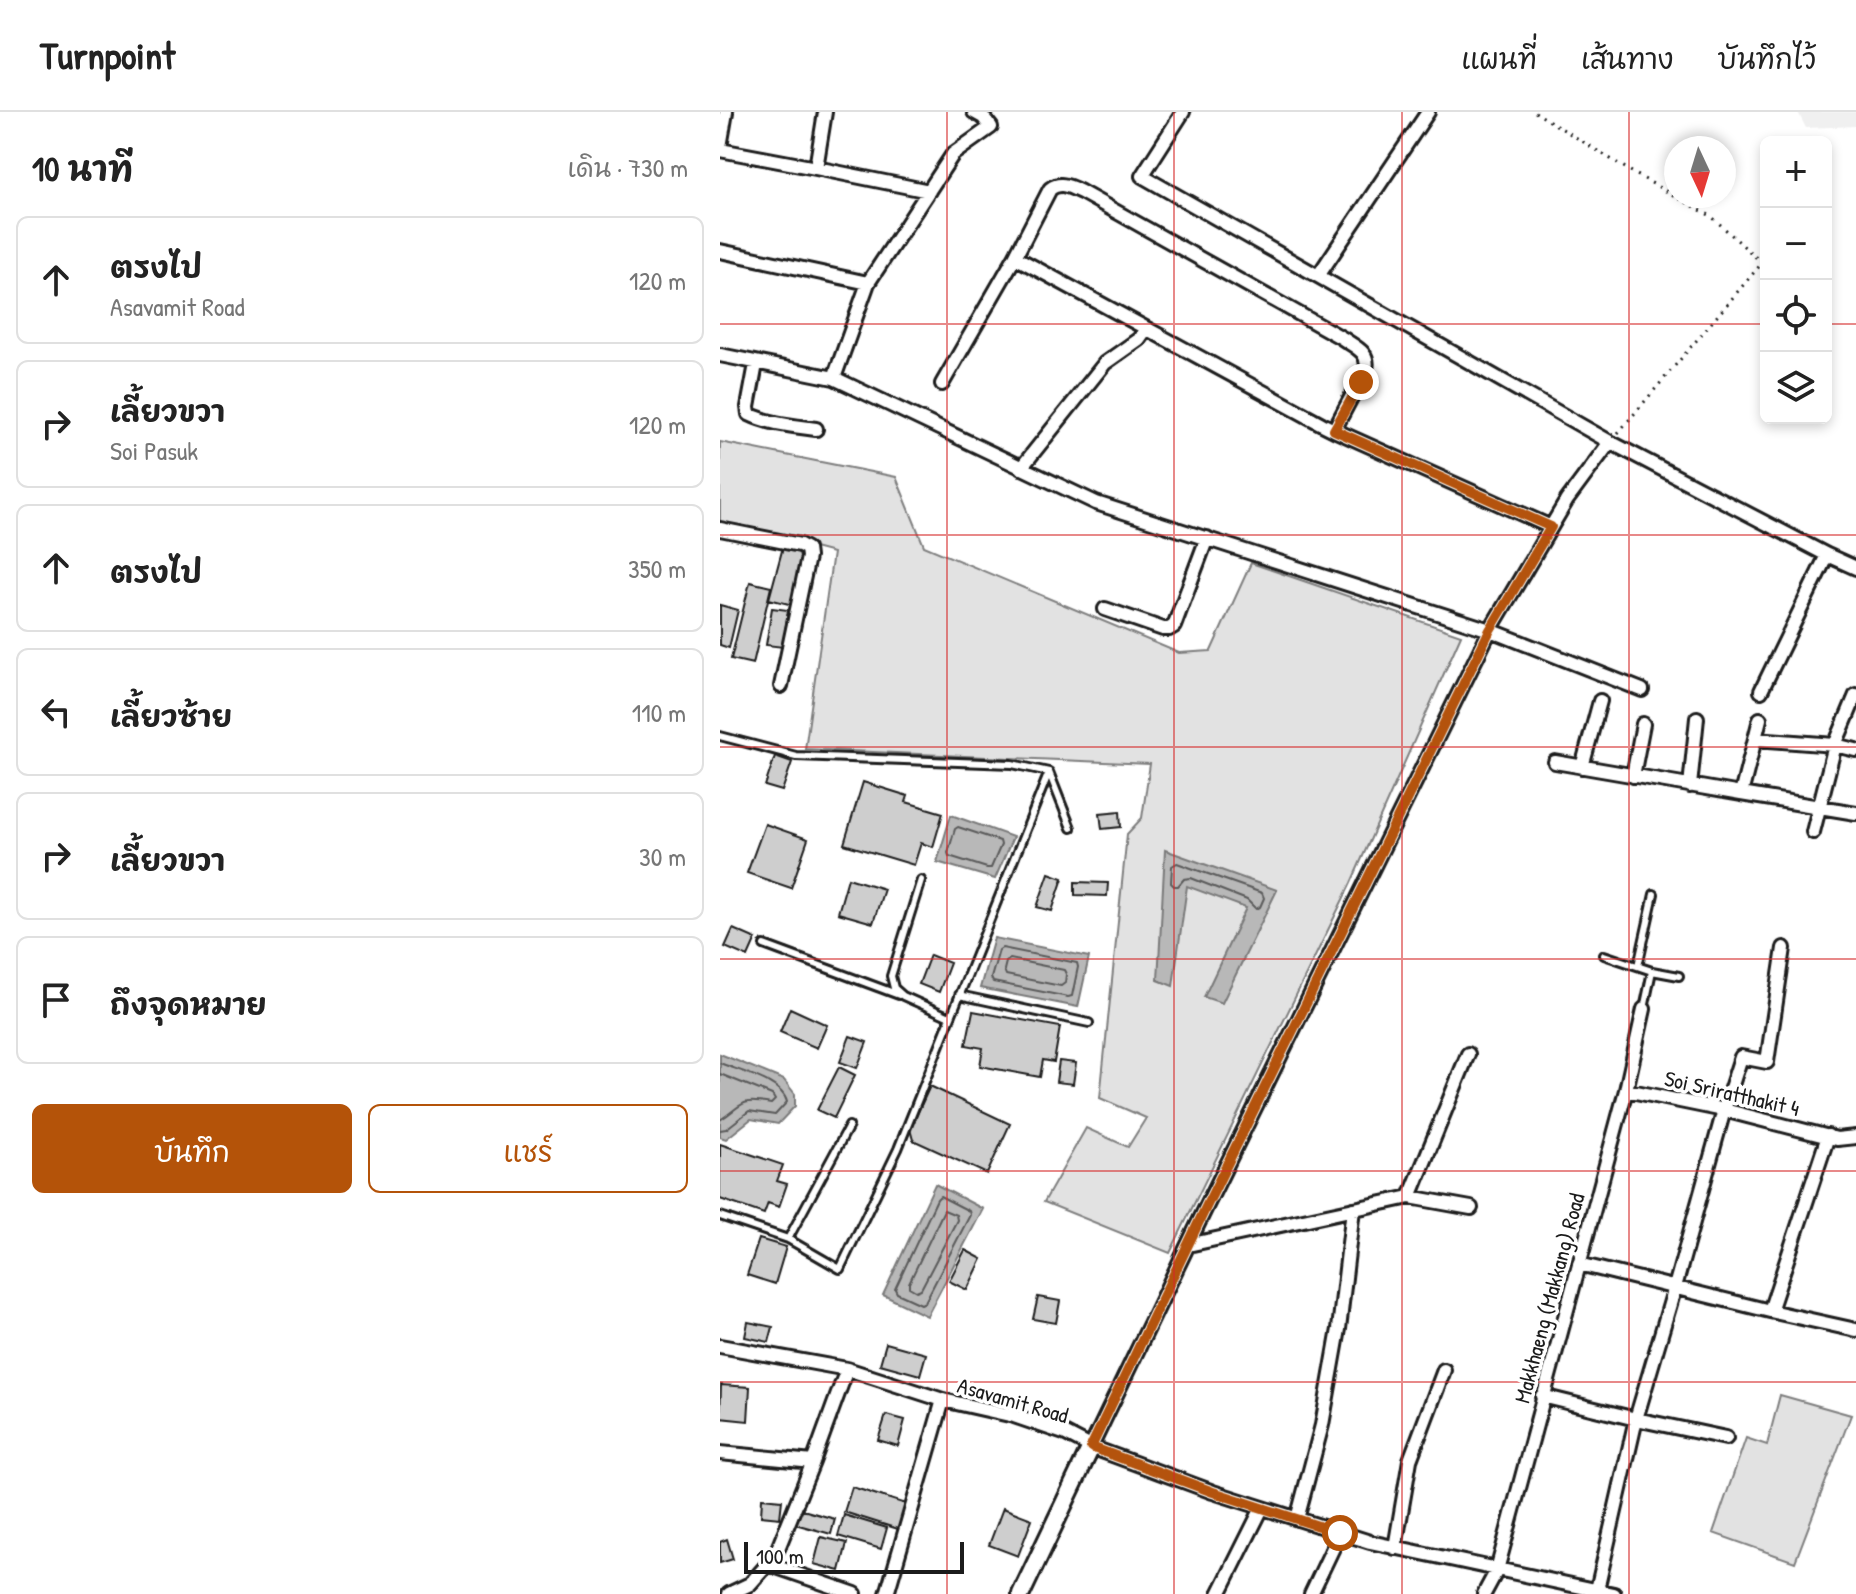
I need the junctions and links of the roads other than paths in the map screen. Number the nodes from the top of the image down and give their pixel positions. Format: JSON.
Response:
{"nodes":[{"id":1,"x":726,"y":112,"type":"edge"},
{"id":2,"x":825,"y":112,"type":"edge"},
{"id":3,"x":974,"y":112,"type":"edge"},
{"id":4,"x":1183,"y":112,"type":"edge"},
{"id":5,"x":1428,"y":112,"type":"edge"},
{"id":6,"x":720,"y":148,"type":"edge"},
{"id":7,"x":816,"y":168,"type":"junction"},
{"id":8,"x":929,"y":191,"type":"junction"},
{"id":9,"x":720,"y":251,"type":"edge"},
{"id":10,"x":1015,"y":257,"type":"junction"},
{"id":11,"x":1318,"y":276,"type":"junction"},
{"id":12,"x":868,"y":283,"type":"junction"},
{"id":13,"x":1146,"y":329,"type":"junction"},
{"id":14,"x":720,"y":355,"type":"edge"},
{"id":15,"x":756,"y":364,"type":"junction"},
{"id":16,"x":834,"y":378,"type":"junction"},
{"id":17,"x":942,"y":384,"type":"dead end"},
{"id":18,"x":816,"y":429,"type":"dead end"},
{"id":19,"x":1334,"y":430,"type":"junction"},
{"id":20,"x":1610,"y":442,"type":"junction"},
{"id":21,"x":1021,"y":468,"type":"junction"},
{"id":22,"x":1551,"y":527,"type":"junction"},
{"id":23,"x":720,"y":529,"type":"edge"},
{"id":24,"x":1207,"y":538,"type":"junction"},
{"id":25,"x":1827,"y":555,"type":"junction"},
{"id":26,"x":1856,"y":568,"type":"edge"},
{"id":27,"x":1105,"y":609,"type":"dead end"},
{"id":28,"x":1490,"y":630,"type":"junction"},
{"id":29,"x":781,"y":686,"type":"dead end"},
{"id":30,"x":1642,"y":690,"type":"dead end"},
{"id":31,"x":1761,"y":691,"type":"dead end"},
{"id":32,"x":1856,"y":695,"type":"edge"},
{"id":33,"x":1600,"y":701,"type":"dead end"},
{"id":34,"x":1697,"y":718,"type":"dead end"},
{"id":35,"x":1760,"y":719,"type":"dead end"},
{"id":36,"x":1643,"y":724,"type":"dead end"},
{"id":37,"x":720,"y":736,"type":"edge"},
{"id":38,"x":1755,"y":739,"type":"junction"},
{"id":39,"x":1835,"y":745,"type":"junction"},
{"id":40,"x":1856,"y":750,"type":"edge"},
{"id":41,"x":1555,"y":762,"type":"dead end"},
{"id":42,"x":1582,"y":767,"type":"junction"},
{"id":43,"x":1049,"y":772,"type":"junction"},
{"id":44,"x":1633,"y":776,"type":"junction"},
{"id":45,"x":1690,"y":786,"type":"junction"},
{"id":46,"x":1741,"y":794,"type":"junction"},
{"id":47,"x":1819,"y":807,"type":"junction"},
{"id":48,"x":1856,"y":813,"type":"edge"},
{"id":49,"x":1071,"y":828,"type":"dead end"},
{"id":50,"x":1813,"y":832,"type":"dead end"},
{"id":51,"x":921,"y":880,"type":"dead end"},
{"id":52,"x":1654,"y":894,"type":"dead end"},
{"id":53,"x":764,"y":945,"type":"dead end"},
{"id":54,"x":1784,"y":948,"type":"dead end"},
{"id":55,"x":1604,"y":955,"type":"dead end"},
{"id":56,"x":1638,"y":966,"type":"junction"},
{"id":57,"x":1652,"y":971,"type":"junction"},
{"id":58,"x":1679,"y":976,"type":"dead end"},
{"id":59,"x":959,"y":995,"type":"junction"},
{"id":60,"x":903,"y":996,"type":"junction"},
{"id":61,"x":1644,"y":1009,"type":"joint"},
{"id":62,"x":950,"y":1017,"type":"junction"},
{"id":63,"x":1089,"y":1023,"type":"dead end"},
{"id":64,"x":1468,"y":1054,"type":"dead end"},
{"id":65,"x":1626,"y":1090,"type":"junction"},
{"id":66,"x":1724,"y":1110,"type":"junction"},
{"id":67,"x":849,"y":1126,"type":"dead end"},
{"id":68,"x":1828,"y":1136,"type":"junction"},
{"id":69,"x":1856,"y":1137,"type":"edge"},
{"id":70,"x":1410,"y":1197,"type":"junction"},
{"id":71,"x":1471,"y":1208,"type":"dead end"},
{"id":72,"x":1353,"y":1209,"type":"junction"},
{"id":73,"x":720,"y":1216,"type":"edge"},
{"id":74,"x":788,"y":1239,"type":"junction"},
{"id":75,"x":1188,"y":1245,"type":"junction"},
{"id":76,"x":1579,"y":1264,"type":"junction"},
{"id":77,"x":1675,"y":1287,"type":"junction"},
{"id":78,"x":1770,"y":1311,"type":"junction"},
{"id":79,"x":1856,"y":1330,"type":"edge"},
{"id":80,"x":720,"y":1346,"type":"edge"},
{"id":81,"x":847,"y":1369,"type":"junction"},
{"id":82,"x":1444,"y":1370,"type":"dead end"},
{"id":83,"x":1542,"y":1396,"type":"junction"},
{"id":84,"x":943,"y":1400,"type":"junction"},
{"id":85,"x":1636,"y":1419,"type":"junction"},
{"id":86,"x":1726,"y":1438,"type":"dead end"},
{"id":87,"x":1091,"y":1447,"type":"junction"},
{"id":88,"x":720,"y":1453,"type":"edge"},
{"id":89,"x":813,"y":1462,"type":"junction"},
{"id":90,"x":1262,"y":1508,"type":"junction"},
{"id":91,"x":1297,"y":1519,"type":"junction"},
{"id":92,"x":1340,"y":1533,"type":"junction"},
{"id":93,"x":1395,"y":1548,"type":"junction"},
{"id":94,"x":768,"y":1564,"type":"junction"},
{"id":95,"x":1497,"y":1570,"type":"junction"},
{"id":96,"x":1597,"y":1590,"type":"junction"},
{"id":97,"x":729,"y":1594,"type":"edge"},
{"id":98,"x":855,"y":1594,"type":"edge"},
{"id":99,"x":887,"y":1594,"type":"edge"},
{"id":100,"x":1021,"y":1594,"type":"edge"},
{"id":101,"x":1219,"y":1594,"type":"edge"},
{"id":102,"x":1311,"y":1594,"type":"edge"},
{"id":103,"x":1484,"y":1594,"type":"edge"},
{"id":104,"x":1614,"y":1594,"type":"edge"}],
"edges":[{"from":1,"to":6,"type":"street"},
{"from":2,"to":7,"type":"street"},
{"from":3,"to":8,"type":"street"},
{"from":4,"to":11,"type":"street"},
{"from":5,"to":11,"type":"street"},
{"from":6,"to":7,"type":"street"},
{"from":7,"to":8,"type":"street"},
{"from":8,"to":12,"type":"street"},
{"from":9,"to":12,"type":"street"},
{"from":10,"to":13,"type":"street"},
{"from":10,"to":17,"type":"street"},
{"from":10,"to":19,"type":"street"},
{"from":11,"to":20,"type":"street"},
{"from":12,"to":16,"type":"street"},
{"from":13,"to":19,"type":"street"},
{"from":13,"to":21,"type":"street"},
{"from":14,"to":15,"type":"street"},
{"from":15,"to":16,"type":"street"},
{"from":15,"to":18,"type":"street"},
{"from":16,"to":21,"type":"street"},
{"from":19,"to":22,"type":"street"},
{"from":20,"to":22,"type":"street"},
{"from":20,"to":25,"type":"street"},
{"from":21,"to":24,"type":"street"},
{"from":22,"to":28,"type":"street"},
{"from":23,"to":29,"type":"street"},
{"from":24,"to":27,"type":"street"},
{"from":24,"to":28,"type":"street"},
{"from":25,"to":26,"type":"street"},
{"from":25,"to":31,"type":"street"},
{"from":28,"to":30,"type":"street"},
{"from":28,"to":75,"type":"street"},
{"from":32,"to":39,"type":"street"},
{"from":33,"to":42,"type":"street"},
{"from":34,"to":45,"type":"street"},
{"from":35,"to":38,"type":"street"},
{"from":36,"to":44,"type":"street"},
{"from":37,"to":43,"type":"lane"},
{"from":38,"to":39,"type":"street"},
{"from":38,"to":46,"type":"street"},
{"from":39,"to":40,"type":"street"},
{"from":39,"to":47,"type":"street"},
{"from":41,"to":42,"type":"street"},
{"from":42,"to":44,"type":"street"},
{"from":43,"to":49,"type":"lane"},
{"from":43,"to":59,"type":"lane"},
{"from":44,"to":45,"type":"street"},
{"from":45,"to":46,"type":"street"},
{"from":46,"to":47,"type":"street"},
{"from":47,"to":48,"type":"street"},
{"from":47,"to":50,"type":"street"},
{"from":51,"to":60,"type":"lane"},
{"from":52,"to":56,"type":"lane"},
{"from":53,"to":60,"type":"lane"},
{"from":54,"to":66,"type":"street"},
{"from":55,"to":56,"type":"lane"},
{"from":56,"to":57,"type":"lane"},
{"from":57,"to":58,"type":"lane"},
{"from":57,"to":61,"type":"lane"},
{"from":59,"to":62,"type":"lane"},
{"from":59,"to":63,"type":"lane"},
{"from":60,"to":62,"type":"lane"},
{"from":61,"to":65,"type":"street","name":"Makkhaeng (Makkang) Road"},
{"from":62,"to":74,"type":"lane"},
{"from":64,"to":70,"type":"street"},
{"from":65,"to":66,"type":"street","name":"Soi Sriratthakit 4"},
{"from":65,"to":76,"type":"street","name":"Makkhaeng (Makkang) Road"},
{"from":66,"to":68,"type":"street","name":"Soi Sriratthakit 4"},
{"from":66,"to":77,"type":"street"},
{"from":67,"to":74,"type":"lane"},
{"from":68,"to":69,"type":"street","name":"Soi Sriratthakit 4"},
{"from":68,"to":78,"type":"street"},
{"from":70,"to":71,"type":"street"},
{"from":70,"to":72,"type":"street"},
{"from":72,"to":75,"type":"street"},
{"from":72,"to":91,"type":"street"},
{"from":73,"to":74,"type":"lane"},
{"from":75,"to":87,"type":"street"},
{"from":76,"to":77,"type":"street"},
{"from":76,"to":83,"type":"street","name":"Makkhaeng (Makkang) Road"},
{"from":77,"to":78,"type":"street"},
{"from":77,"to":85,"type":"street"},
{"from":78,"to":79,"type":"street"},
{"from":80,"to":81,"type":"street","name":"Asavamit Road"},
{"from":81,"to":84,"type":"street","name":"Asavamit Road"},
{"from":81,"to":89,"type":"street"},
{"from":82,"to":93,"type":"street"},
{"from":83,"to":85,"type":"street"},
{"from":83,"to":95,"type":"street","name":"Makkhaeng (Makkang) Road"},
{"from":84,"to":87,"type":"street","name":"Asavamit Road"},
{"from":84,"to":99,"type":"street"},
{"from":85,"to":86,"type":"street"},
{"from":85,"to":96,"type":"street"},
{"from":87,"to":90,"type":"street","name":"Asavamit Road"},
{"from":87,"to":100,"type":"street"},
{"from":88,"to":89,"type":"street"},
{"from":89,"to":94,"type":"street"},
{"from":90,"to":91,"type":"street","name":"Asavamit Road"},
{"from":90,"to":101,"type":"street"},
{"from":91,"to":92,"type":"street","name":"Asavamit Road"},
{"from":92,"to":93,"type":"street","name":"Asavamit Road"},
{"from":92,"to":102,"type":"street"},
{"from":93,"to":95,"type":"street","name":"Asavamit Road"},
{"from":94,"to":97,"type":"street"},
{"from":94,"to":98,"type":"street"},
{"from":95,"to":96,"type":"street","name":"Asavamit Road"},
{"from":95,"to":103,"type":"street","name":"Makkhaeng (Makkang) Road"},
{"from":96,"to":104,"type":"street","name":"Asavamit Road"}]}
